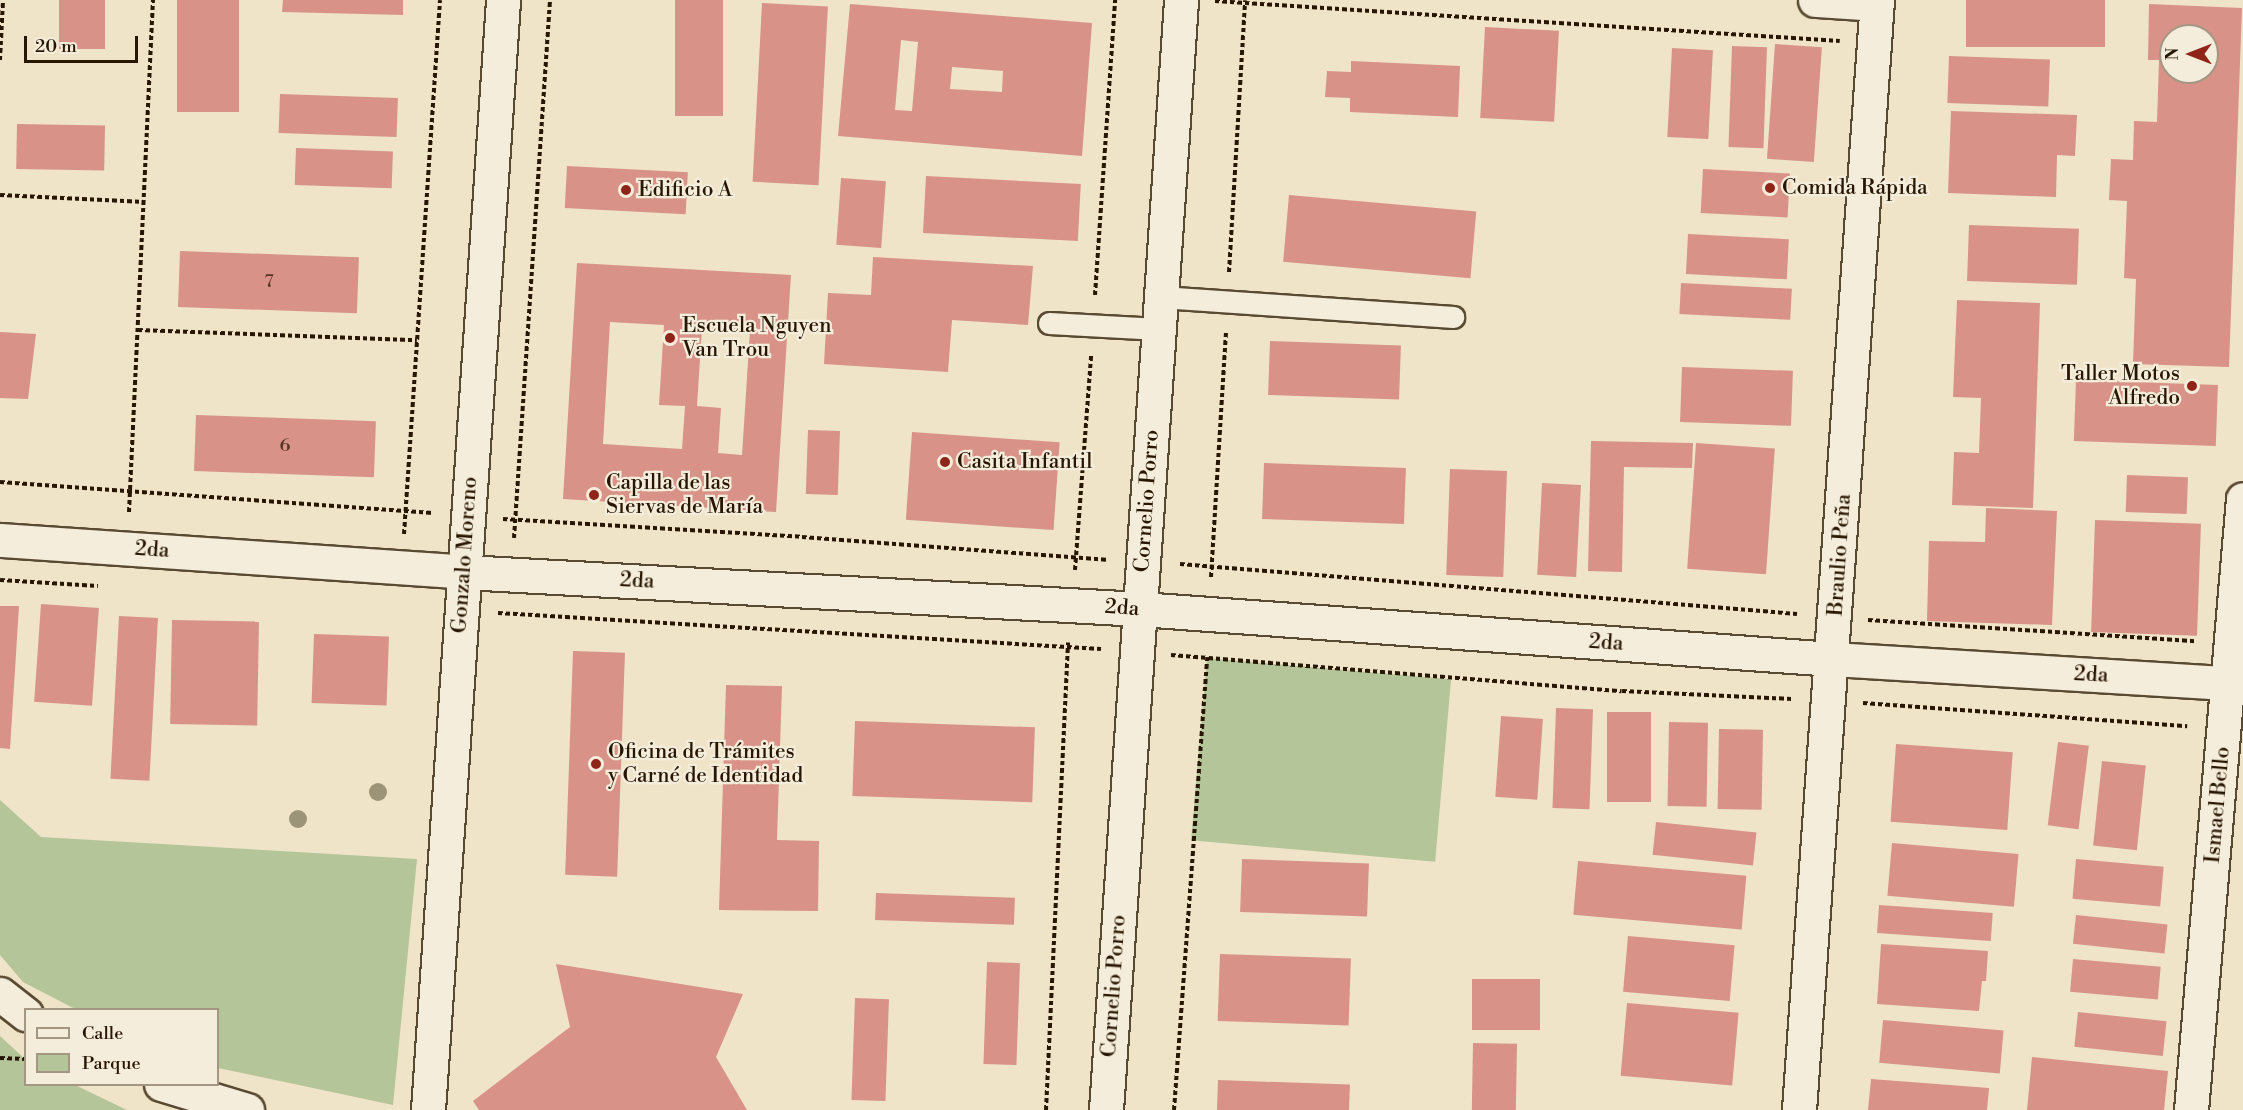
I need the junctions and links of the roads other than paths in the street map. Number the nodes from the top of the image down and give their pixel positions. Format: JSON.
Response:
{"nodes":[{"id":1,"x":503,"y":0,"type":"edge"},
{"id":2,"x":1181,"y":0,"type":"edge"},
{"id":3,"x":1815,"y":0,"type":"edge"},
{"id":4,"x":1877,"y":2,"type":"edge"},
{"id":5,"x":1160,"y":313,"type":"junction"},
{"id":6,"x":1453,"y":317,"type":"dead end"},
{"id":7,"x":1048,"y":323,"type":"dead end"},
{"id":8,"x":2243,"y":499,"type":"edge"},
{"id":9,"x":0,"y":540,"type":"edge"},
{"id":10,"x":464,"y":572,"type":"junction"},
{"id":11,"x":1140,"y":609,"type":"junction"},
{"id":12,"x":1833,"y":659,"type":"junction"},
{"id":13,"x":2236,"y":684,"type":"edge"},
{"id":14,"x":0,"y":994,"type":"edge"},
{"id":15,"x":24,"y":1012,"type":"edge"},
{"id":16,"x":168,"y":1086,"type":"edge"},
{"id":17,"x":1108,"y":1107,"type":"edge"},
{"id":18,"x":247,"y":1110,"type":"edge"},
{"id":19,"x":428,"y":1110,"type":"edge"},
{"id":20,"x":1799,"y":1110,"type":"edge"},
{"id":21,"x":2191,"y":1110,"type":"edge"}],
"edges":[{"from":1,"to":10,"type":"street","name":"Gonzalo Moreno"},
{"from":2,"to":5,"type":"street","name":"Cornelio Porro"},
{"from":3,"to":4,"type":"street"},
{"from":4,"to":12,"type":"street","name":"Braulio Peña"},
{"from":5,"to":6,"type":"lane"},
{"from":5,"to":7,"type":"lane"},
{"from":5,"to":11,"type":"street","name":"Cornelio Porro"},
{"from":8,"to":13,"type":"street","name":"Ismael Bello"},
{"from":9,"to":10,"type":"street","name":"2da"},
{"from":10,"to":11,"type":"street","name":"2da"},
{"from":10,"to":19,"type":"street","name":"Gonzalo Moreno"},
{"from":11,"to":12,"type":"street","name":"2da"},
{"from":11,"to":17,"type":"street","name":"Cornelio Porro"},
{"from":12,"to":13,"type":"street","name":"2da"},
{"from":12,"to":20,"type":"street","name":"Braulio Peña"},
{"from":13,"to":21,"type":"street","name":"Ismael Bello"},
{"from":14,"to":15,"type":"street"},
{"from":16,"to":18,"type":"street"}]}
